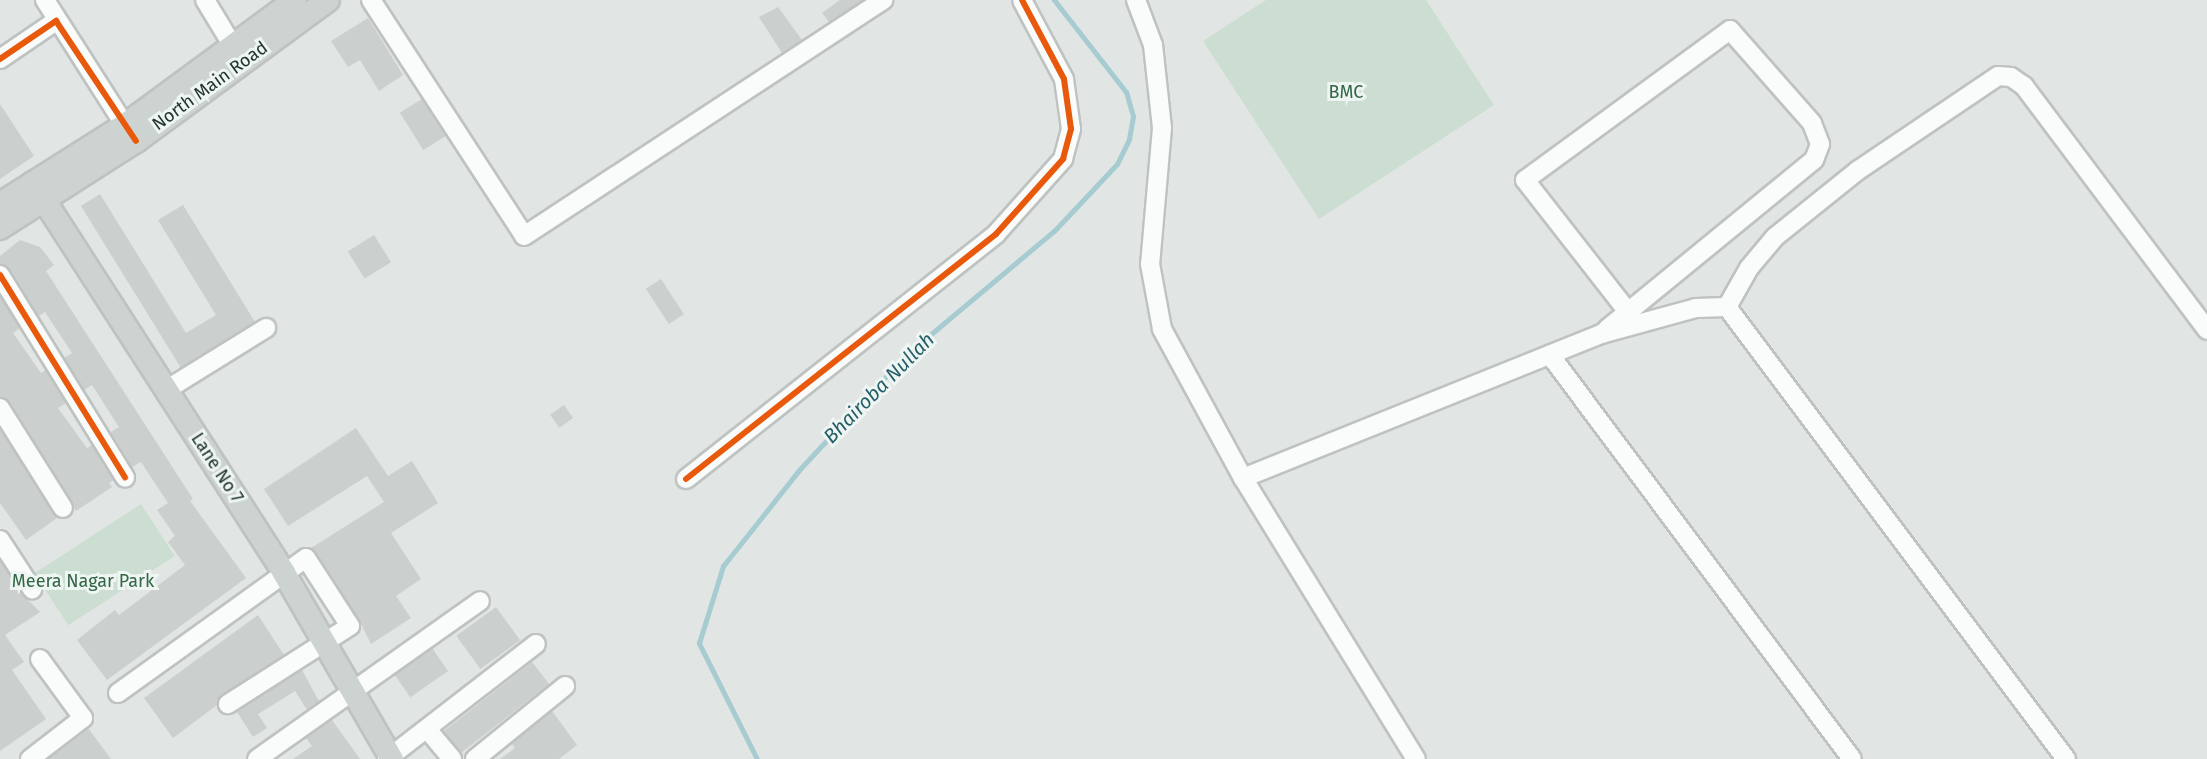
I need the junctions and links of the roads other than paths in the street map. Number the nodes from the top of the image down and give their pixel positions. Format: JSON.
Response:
{"nodes":[{"id":1,"x":45,"y":0,"type":"edge"},
{"id":2,"x":205,"y":0,"type":"edge"},
{"id":3,"x":295,"y":0,"type":"edge"},
{"id":4,"x":328,"y":0,"type":"edge"},
{"id":5,"x":371,"y":0,"type":"edge"},
{"id":6,"x":883,"y":0,"type":"edge"},
{"id":7,"x":1022,"y":0,"type":"edge"},
{"id":8,"x":1136,"y":0,"type":"edge"},
{"id":9,"x":56,"y":21,"type":"junction"},
{"id":10,"x":232,"y":46,"type":"junction"},
{"id":11,"x":0,"y":59,"type":"edge"},
{"id":12,"x":130,"y":133,"type":"junction"},
{"id":13,"x":38,"y":191,"type":"junction"},
{"id":14,"x":0,"y":204,"type":"edge"},
{"id":15,"x":0,"y":228,"type":"edge"},
{"id":16,"x":0,"y":275,"type":"edge"},
{"id":17,"x":1727,"y":307,"type":"junction"},
{"id":18,"x":1628,"y":312,"type":"junction"},
{"id":19,"x":266,"y":328,"type":"dead end"},
{"id":20,"x":2207,"y":330,"type":"edge"},
{"id":21,"x":1601,"y":334,"type":"junction"},
{"id":22,"x":1551,"y":355,"type":"junction"},
{"id":23,"x":166,"y":390,"type":"junction"},
{"id":24,"x":0,"y":408,"type":"edge"},
{"id":25,"x":125,"y":477,"type":"dead end"},
{"id":26,"x":1243,"y":478,"type":"junction"},
{"id":27,"x":686,"y":479,"type":"dead end"},
{"id":28,"x":63,"y":508,"type":"dead end"},
{"id":29,"x":0,"y":540,"type":"edge"},
{"id":30,"x":284,"y":573,"type":"junction"},
{"id":31,"x":32,"y":589,"type":"dead end"},
{"id":32,"x":480,"y":601,"type":"dead end"},
{"id":33,"x":324,"y":642,"type":"junction"},
{"id":34,"x":536,"y":644,"type":"dead end"},
{"id":35,"x":40,"y":659,"type":"dead end"},
{"id":36,"x":565,"y":686,"type":"dead end"},
{"id":37,"x":353,"y":692,"type":"junction"},
{"id":38,"x":118,"y":693,"type":"dead end"},
{"id":39,"x":228,"y":704,"type":"dead end"},
{"id":40,"x":427,"y":729,"type":"junction"},
{"id":41,"x":390,"y":758,"type":"edge"},
{"id":42,"x":30,"y":759,"type":"edge"},
{"id":43,"x":256,"y":759,"type":"edge"},
{"id":44,"x":452,"y":759,"type":"edge"},
{"id":45,"x":476,"y":759,"type":"edge"},
{"id":46,"x":1416,"y":759,"type":"edge"},
{"id":47,"x":1852,"y":759,"type":"edge"},
{"id":48,"x":2066,"y":759,"type":"edge"}],
"edges":[{"from":1,"to":9,"type":"street"},
{"from":2,"to":10,"type":"street"},
{"from":3,"to":10,"type":"main road","name":"North Main Road"},
{"from":4,"to":12,"type":"main road","name":"North Main Road"},
{"from":5,"to":6,"type":"street"},
{"from":7,"to":27,"type":"street"},
{"from":8,"to":26,"type":"street"},
{"from":9,"to":11,"type":"street"},
{"from":9,"to":12,"type":"street"},
{"from":10,"to":12,"type":"main road","name":"North Main Road"},
{"from":12,"to":13,"type":"main road","name":"North Main Road"},
{"from":13,"to":14,"type":"main road","name":"North Main Road"},
{"from":13,"to":15,"type":"main road","name":"North Main Road"},
{"from":13,"to":23,"type":"main road","name":"Lane No 7"},
{"from":16,"to":25,"type":"street"},
{"from":17,"to":20,"type":"street"},
{"from":17,"to":21,"type":"street"},
{"from":17,"to":48,"type":"street"},
{"from":18,"to":18,"type":"street"},
{"from":18,"to":21,"type":"street"},
{"from":19,"to":23,"type":"street"},
{"from":21,"to":22,"type":"street"},
{"from":22,"to":26,"type":"street"},
{"from":22,"to":47,"type":"street"},
{"from":23,"to":30,"type":"main road","name":"Lane No 7"},
{"from":24,"to":28,"type":"street"},
{"from":26,"to":46,"type":"street"},
{"from":29,"to":31,"type":"street"},
{"from":30,"to":33,"type":"main road","name":"Lane No 7"},
{"from":30,"to":33,"type":"street"},
{"from":30,"to":38,"type":"street"},
{"from":32,"to":37,"type":"street"},
{"from":33,"to":37,"type":"main road","name":"Lane No 7"},
{"from":33,"to":39,"type":"street"},
{"from":34,"to":40,"type":"street"},
{"from":35,"to":42,"type":"street"},
{"from":36,"to":45,"type":"street"},
{"from":37,"to":41,"type":"main road","name":"Lane No 7"},
{"from":37,"to":43,"type":"street"},
{"from":40,"to":41,"type":"street"},
{"from":40,"to":44,"type":"street"}]}
